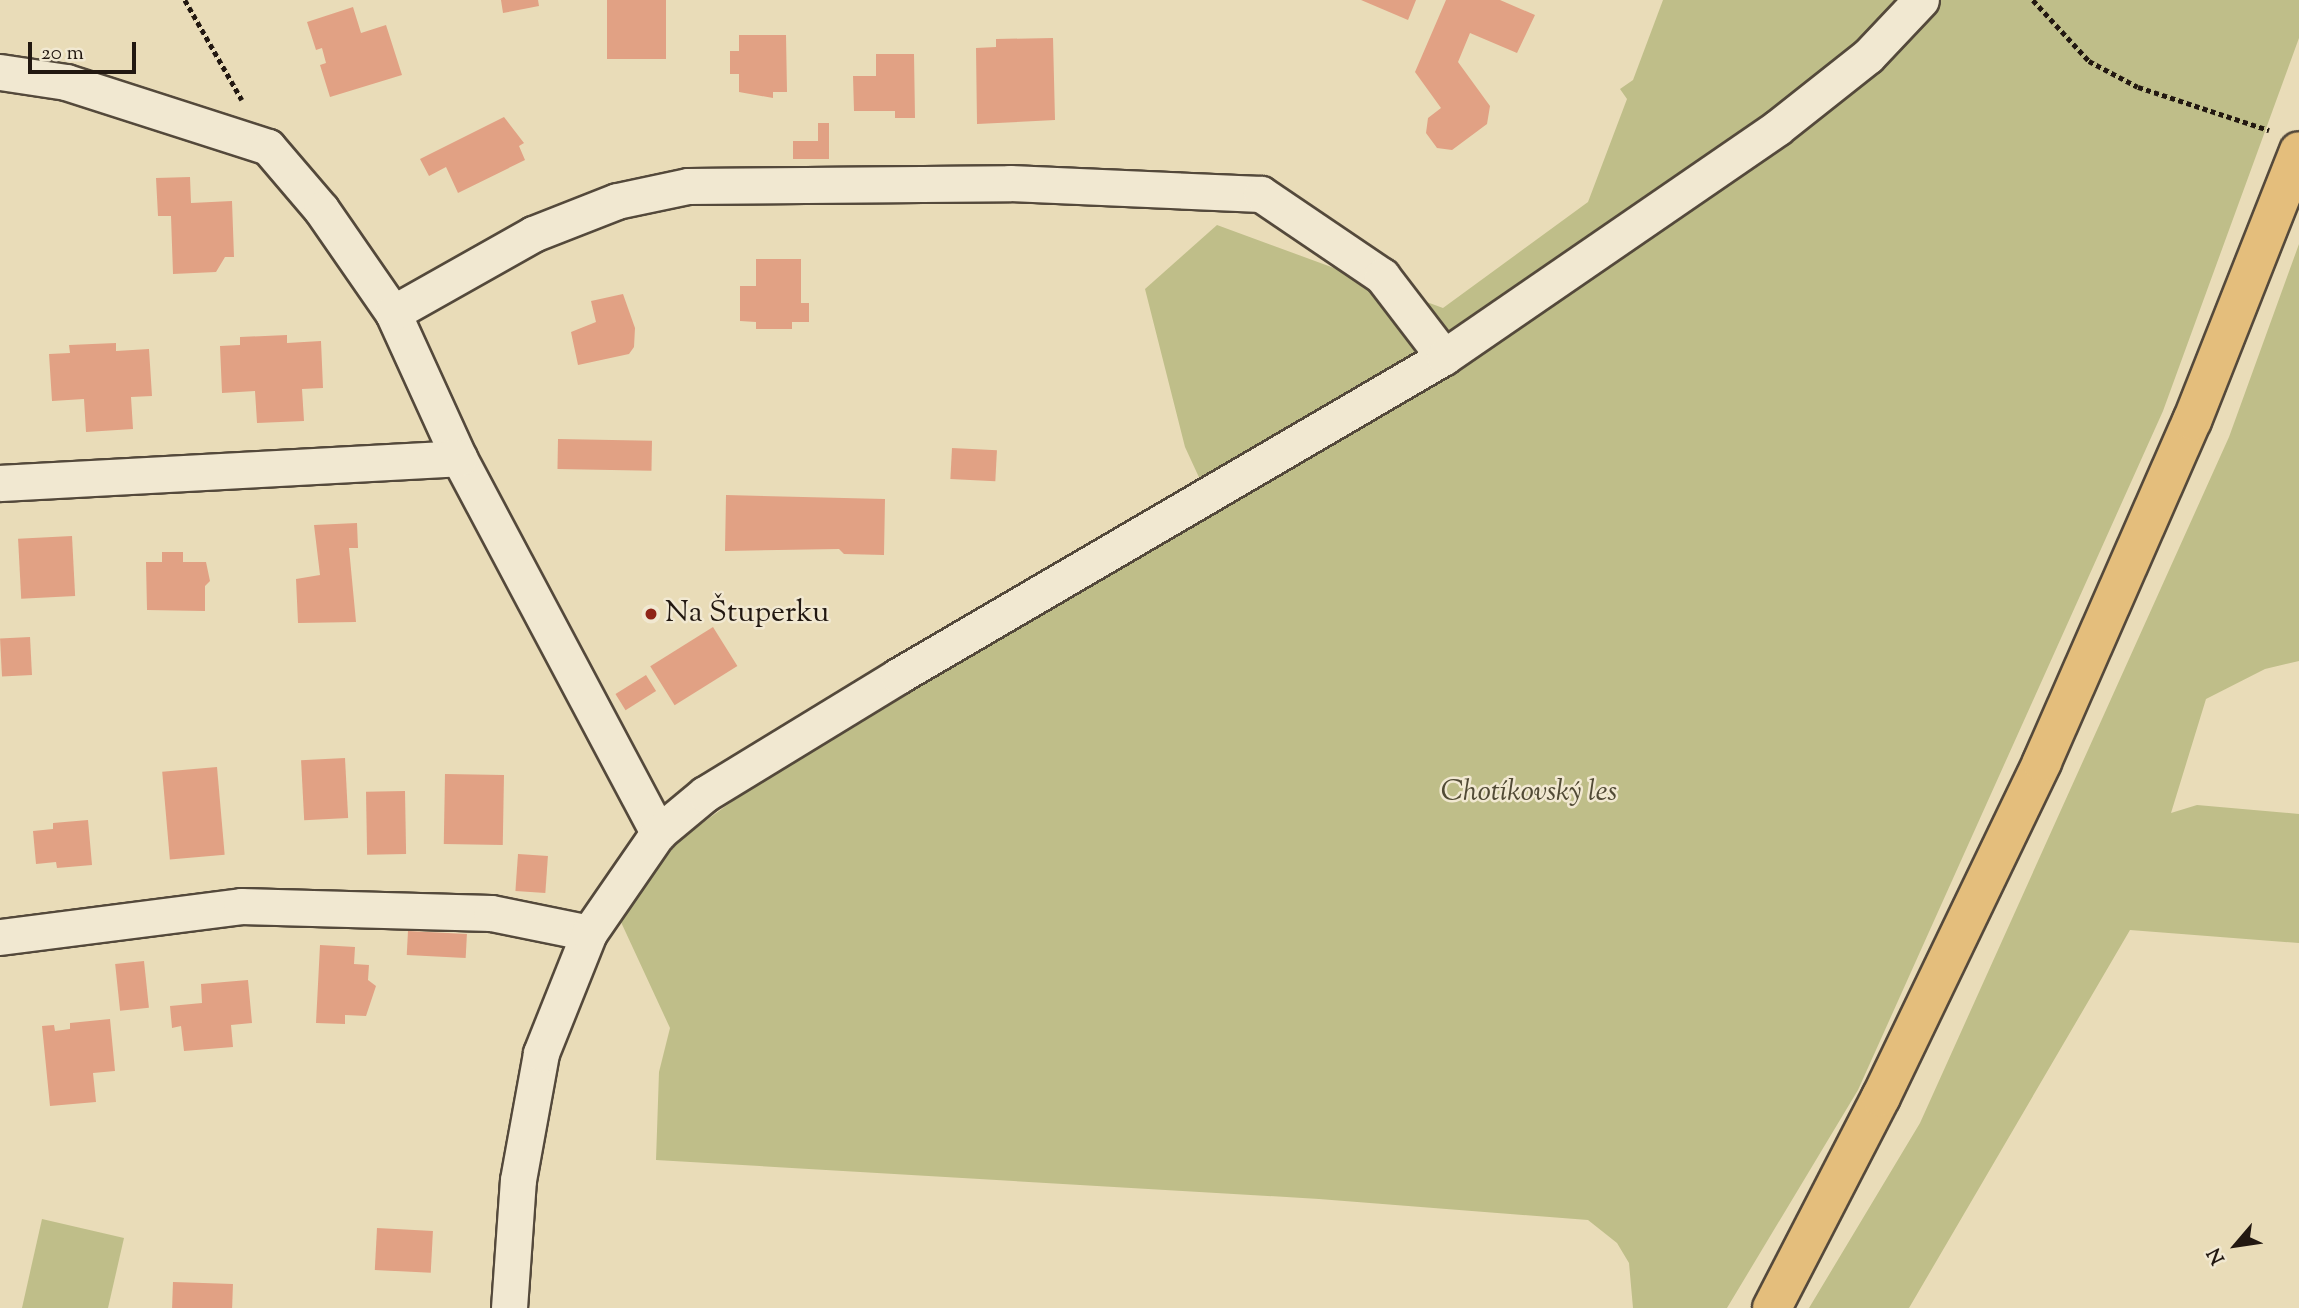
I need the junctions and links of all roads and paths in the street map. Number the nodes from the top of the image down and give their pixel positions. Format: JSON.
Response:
{"nodes":[{"id":1,"x":185,"y":0,"type":"edge"},
{"id":2,"x":1921,"y":0,"type":"edge"},
{"id":3,"x":2033,"y":0,"type":"edge"},
{"id":4,"x":0,"y":72,"type":"edge"},
{"id":5,"x":2287,"y":141,"type":"edge"},
{"id":6,"x":268,"y":146,"type":"junction"},
{"id":7,"x":393,"y":313,"type":"junction"},
{"id":8,"x":1444,"y":357,"type":"junction"},
{"id":9,"x":458,"y":458,"type":"junction"},
{"id":10,"x":0,"y":482,"type":"edge"},
{"id":11,"x":657,"y":833,"type":"junction"},
{"id":12,"x":589,"y":933,"type":"junction"},
{"id":13,"x":0,"y":937,"type":"edge"},
{"id":14,"x":509,"y":1308,"type":"edge"},
{"id":15,"x":1772,"y":1308,"type":"edge"}],
"edges":[{"from":1,"to":6,"type":"path"},
{"from":2,"to":8,"type":"street"},
{"from":3,"to":5,"type":"path"},
{"from":4,"to":6,"type":"street"},
{"from":5,"to":15,"type":"main road"},
{"from":6,"to":7,"type":"street"},
{"from":7,"to":8,"type":"street"},
{"from":7,"to":9,"type":"street"},
{"from":8,"to":11,"type":"street"},
{"from":9,"to":10,"type":"street"},
{"from":9,"to":11,"type":"street"},
{"from":11,"to":12,"type":"street"},
{"from":12,"to":13,"type":"street"},
{"from":12,"to":14,"type":"street"}]}
